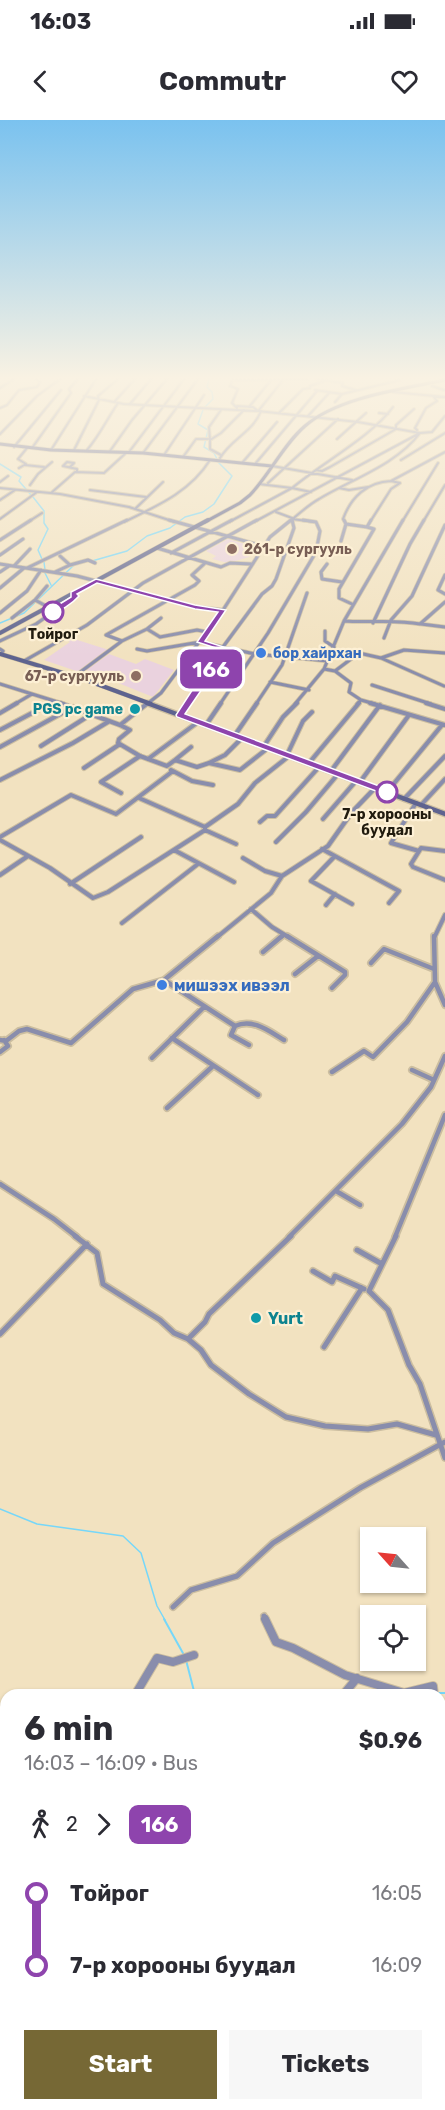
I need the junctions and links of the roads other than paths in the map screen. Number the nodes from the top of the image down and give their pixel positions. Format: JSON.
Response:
{"nodes":[{"id":1,"x":40,"y":472,"type":"edge"},
{"id":2,"x":76,"y":472,"type":"edge"},
{"id":3,"x":84,"y":472,"type":"edge"},
{"id":4,"x":105,"y":472,"type":"edge"},
{"id":5,"x":202,"y":472,"type":"edge"},
{"id":6,"x":268,"y":472,"type":"edge"},
{"id":7,"x":281,"y":472,"type":"edge"},
{"id":8,"x":313,"y":472,"type":"edge"},
{"id":9,"x":318,"y":472,"type":"edge"},
{"id":10,"x":350,"y":472,"type":"edge"},
{"id":11,"x":366,"y":472,"type":"edge"},
{"id":12,"x":409,"y":472,"type":"edge"},
{"id":13,"x":433,"y":472,"type":"edge"},
{"id":14,"x":8,"y":476,"type":"dead end"},
{"id":15,"x":336,"y":476,"type":"junction"},
{"id":16,"x":352,"y":480,"type":"junction"},
{"id":17,"x":0,"y":482,"type":"edge"},
{"id":18,"x":163,"y":482,"type":"dead end"},
{"id":19,"x":391,"y":482,"type":"junction"},
{"id":20,"x":268,"y":483,"type":"junction"},
{"id":21,"x":259,"y":484,"type":"junction"},
{"id":22,"x":30,"y":485,"type":"dead end"},
{"id":23,"x":445,"y":485,"type":"edge"},
{"id":24,"x":368,"y":487,"type":"junction"},
{"id":25,"x":0,"y":488,"type":"edge"},
{"id":26,"x":292,"y":488,"type":"junction"},
{"id":27,"x":339,"y":488,"type":"junction"},
{"id":28,"x":15,"y":490,"type":"junction"},
{"id":29,"x":90,"y":490,"type":"dead end"},
{"id":30,"x":37,"y":492,"type":"junction"},
{"id":31,"x":311,"y":492,"type":"junction"},
{"id":32,"x":51,"y":493,"type":"junction"},
{"id":33,"x":146,"y":497,"type":"junction"},
{"id":34,"x":0,"y":500,"type":"edge"},
{"id":35,"x":136,"y":508,"type":"junction"},
{"id":36,"x":145,"y":512,"type":"junction"},
{"id":37,"x":276,"y":512,"type":"junction"},
{"id":38,"x":42,"y":513,"type":"dead end"},
{"id":39,"x":0,"y":519,"type":"edge"},
{"id":40,"x":292,"y":519,"type":"junction"},
{"id":41,"x":346,"y":524,"type":"junction"},
{"id":42,"x":445,"y":525,"type":"edge"},
{"id":43,"x":197,"y":527,"type":"junction"},
{"id":44,"x":367,"y":527,"type":"junction"},
{"id":45,"x":212,"y":532,"type":"junction"},
{"id":46,"x":228,"y":536,"type":"junction"},
{"id":47,"x":23,"y":539,"type":"dead end"},
{"id":48,"x":0,"y":540,"type":"edge"},
{"id":49,"x":341,"y":541,"type":"dead end"},
{"id":50,"x":263,"y":546,"type":"junction"},
{"id":51,"x":157,"y":548,"type":"junction"},
{"id":52,"x":30,"y":549,"type":"dead end"},
{"id":53,"x":171,"y":553,"type":"junction"},
{"id":54,"x":0,"y":555,"type":"edge"},
{"id":55,"x":60,"y":556,"type":"dead end"},
{"id":56,"x":188,"y":558,"type":"junction"},
{"id":57,"x":95,"y":563,"type":"dead end"},
{"id":58,"x":0,"y":564,"type":"edge"},
{"id":59,"x":204,"y":564,"type":"junction"},
{"id":60,"x":251,"y":564,"type":"junction"},
{"id":61,"x":327,"y":564,"type":"dead end"},
{"id":62,"x":70,"y":565,"type":"junction"},
{"id":63,"x":9,"y":566,"type":"junction"},
{"id":64,"x":14,"y":566,"type":"junction"},
{"id":65,"x":25,"y":568,"type":"junction"},
{"id":66,"x":41,"y":570,"type":"junction"},
{"id":67,"x":0,"y":572,"type":"edge"},
{"id":68,"x":55,"y":572,"type":"junction"},
{"id":69,"x":445,"y":574,"type":"edge"},
{"id":70,"x":96,"y":581,"type":"junction"},
{"id":71,"x":342,"y":582,"type":"junction"},
{"id":72,"x":47,"y":586,"type":"dead end"},
{"id":73,"x":0,"y":588,"type":"edge"},
{"id":74,"x":133,"y":589,"type":"junction"},
{"id":75,"x":307,"y":592,"type":"dead end"},
{"id":76,"x":73,"y":593,"type":"junction"},
{"id":77,"x":445,"y":594,"type":"edge"},
{"id":78,"x":169,"y":600,"type":"junction"},
{"id":79,"x":37,"y":601,"type":"junction"},
{"id":80,"x":445,"y":602,"type":"edge"},
{"id":81,"x":352,"y":604,"type":"junction"},
{"id":82,"x":48,"y":607,"type":"junction"},
{"id":83,"x":223,"y":610,"type":"junction"},
{"id":84,"x":0,"y":613,"type":"edge"},
{"id":85,"x":12,"y":618,"type":"dead end"},
{"id":86,"x":161,"y":618,"type":"dead end"},
{"id":87,"x":392,"y":620,"type":"junction"},
{"id":88,"x":344,"y":621,"type":"junction"},
{"id":89,"x":373,"y":623,"type":"junction"},
{"id":90,"x":420,"y":624,"type":"junction"},
{"id":91,"x":445,"y":627,"type":"edge"},
{"id":92,"x":147,"y":629,"type":"junction"},
{"id":93,"x":325,"y":631,"type":"dead end"},
{"id":94,"x":207,"y":632,"type":"junction"},
{"id":95,"x":0,"y":633,"type":"edge"},
{"id":96,"x":11,"y":636,"type":"junction"},
{"id":97,"x":384,"y":638,"type":"dead end"},
{"id":98,"x":122,"y":641,"type":"junction"},
{"id":99,"x":0,"y":642,"type":"edge"},
{"id":100,"x":200,"y":642,"type":"junction"},
{"id":101,"x":334,"y":647,"type":"junction"},
{"id":102,"x":224,"y":648,"type":"junction"},
{"id":103,"x":0,"y":649,"type":"edge"},
{"id":104,"x":137,"y":649,"type":"dead end"},
{"id":105,"x":445,"y":652,"type":"edge"},
{"id":106,"x":0,"y":654,"type":"edge"},
{"id":107,"x":255,"y":654,"type":"junction"},
{"id":108,"x":284,"y":658,"type":"junction"},
{"id":109,"x":381,"y":658,"type":"junction"},
{"id":110,"x":24,"y":661,"type":"junction"},
{"id":111,"x":328,"y":661,"type":"junction"},
{"id":112,"x":324,"y":669,"type":"junction"},
{"id":113,"x":335,"y":671,"type":"junction"},
{"id":114,"x":75,"y":676,"type":"junction"},
{"id":115,"x":270,"y":682,"type":"junction"},
{"id":116,"x":1,"y":686,"type":"edge"},
{"id":117,"x":372,"y":686,"type":"dead end"},
{"id":118,"x":444,"y":686,"type":"edge"},
{"id":119,"x":309,"y":690,"type":"junction"},
{"id":120,"x":32,"y":694,"type":"junction"},
{"id":121,"x":361,"y":700,"type":"junction"},
{"id":122,"x":54,"y":701,"type":"junction"},
{"id":123,"x":149,"y":704,"type":"junction"},
{"id":124,"x":380,"y":705,"type":"junction"},
{"id":125,"x":73,"y":707,"type":"junction"},
{"id":126,"x":445,"y":709,"type":"edge"},
{"id":127,"x":312,"y":712,"type":"dead end"},
{"id":128,"x":0,"y":713,"type":"edge"},
{"id":129,"x":90,"y":715,"type":"junction"},
{"id":130,"x":180,"y":715,"type":"junction"},
{"id":131,"x":409,"y":715,"type":"junction"},
{"id":132,"x":108,"y":722,"type":"junction"},
{"id":133,"x":198,"y":722,"type":"junction"},
{"id":134,"x":120,"y":725,"type":"junction"},
{"id":135,"x":206,"y":725,"type":"junction"},
{"id":136,"x":444,"y":725,"type":"edge"},
{"id":137,"x":0,"y":730,"type":"edge"},
{"id":138,"x":235,"y":735,"type":"junction"},
{"id":139,"x":242,"y":738,"type":"junction"},
{"id":140,"x":120,"y":744,"type":"junction"},
{"id":141,"x":41,"y":746,"type":"dead end"},
{"id":142,"x":0,"y":747,"type":"edge"},
{"id":143,"x":191,"y":747,"type":"dead end"},
{"id":144,"x":266,"y":747,"type":"junction"},
{"id":145,"x":288,"y":755,"type":"junction"},
{"id":146,"x":140,"y":756,"type":"junction"},
{"id":147,"x":445,"y":756,"type":"edge"},
{"id":148,"x":148,"y":759,"type":"junction"},
{"id":149,"x":176,"y":760,"type":"junction"},
{"id":150,"x":209,"y":763,"type":"junction"},
{"id":151,"x":309,"y":763,"type":"junction"},
{"id":152,"x":167,"y":766,"type":"junction"},
{"id":153,"x":319,"y":767,"type":"junction"},
{"id":154,"x":84,"y":768,"type":"dead end"},
{"id":155,"x":173,"y":771,"type":"junction"},
{"id":156,"x":331,"y":771,"type":"junction"},
{"id":157,"x":338,"y":774,"type":"junction"},
{"id":158,"x":445,"y":779,"type":"edge"},
{"id":159,"x":0,"y":780,"type":"edge"},
{"id":160,"x":358,"y":781,"type":"junction"},
{"id":161,"x":213,"y":785,"type":"dead end"},
{"id":162,"x":375,"y":788,"type":"junction"},
{"id":163,"x":387,"y":792,"type":"junction"},
{"id":164,"x":121,"y":793,"type":"dead end"},
{"id":165,"x":139,"y":798,"type":"junction"},
{"id":166,"x":404,"y":799,"type":"junction"},
{"id":167,"x":419,"y":804,"type":"junction"},
{"id":168,"x":445,"y":814,"type":"edge"},
{"id":169,"x":323,"y":819,"type":"dead end"},
{"id":170,"x":260,"y":822,"type":"dead end"},
{"id":171,"x":205,"y":828,"type":"junction"},
{"id":172,"x":141,"y":837,"type":"dead end"},
{"id":173,"x":0,"y":839,"type":"edge"},
{"id":174,"x":276,"y":842,"type":"dead end"},
{"id":175,"x":236,"y":844,"type":"dead end"},
{"id":176,"x":322,"y":849,"type":"junction"},
{"id":177,"x":174,"y":850,"type":"junction"},
{"id":178,"x":419,"y":851,"type":"junction"},
{"id":179,"x":445,"y":851,"type":"edge"},
{"id":180,"x":28,"y":856,"type":"junction"},
{"id":181,"x":334,"y":857,"type":"junction"},
{"id":182,"x":243,"y":858,"type":"dead end"},
{"id":183,"x":198,"y":864,"type":"junction"},
{"id":184,"x":0,"y":875,"type":"edge"},
{"id":185,"x":282,"y":876,"type":"junction"},
{"id":186,"x":445,"y":880,"type":"edge"},
{"id":187,"x":234,"y":882,"type":"dead end"},
{"id":188,"x":70,"y":884,"type":"junction"},
{"id":189,"x":335,"y":894,"type":"junction"},
{"id":190,"x":389,"y":903,"type":"dead end"},
{"id":191,"x":352,"y":904,"type":"dead end"},
{"id":192,"x":326,"y":905,"type":"dead end"},
{"id":193,"x":251,"y":909,"type":"junction"},
{"id":194,"x":445,"y":915,"type":"edge"},
{"id":195,"x":122,"y":923,"type":"dead end"},
{"id":196,"x":284,"y":935,"type":"junction"},
{"id":197,"x":263,"y":952,"type":"dead end"},
{"id":198,"x":318,"y":956,"type":"junction"},
{"id":199,"x":371,"y":963,"type":"dead end"},
{"id":200,"x":434,"y":969,"type":"junction"},
{"id":201,"x":295,"y":974,"type":"dead end"},
{"id":202,"x":164,"y":980,"type":"junction"},
{"id":203,"x":435,"y":982,"type":"junction"},
{"id":204,"x":332,"y":988,"type":"dead end"},
{"id":205,"x":445,"y":1005,"type":"edge"},
{"id":206,"x":204,"y":1007,"type":"junction"},
{"id":207,"x":235,"y":1026,"type":"junction"},
{"id":208,"x":172,"y":1038,"type":"junction"},
{"id":209,"x":2,"y":1040,"type":"edge"},
{"id":210,"x":284,"y":1040,"type":"dead end"},
{"id":211,"x":249,"y":1045,"type":"dead end"},
{"id":212,"x":0,"y":1052,"type":"edge"},
{"id":213,"x":445,"y":1056,"type":"edge"},
{"id":214,"x":152,"y":1058,"type":"dead end"},
{"id":215,"x":213,"y":1066,"type":"junction"},
{"id":216,"x":412,"y":1070,"type":"dead end"},
{"id":217,"x":333,"y":1072,"type":"dead end"},
{"id":218,"x":434,"y":1080,"type":"junction"},
{"id":219,"x":258,"y":1095,"type":"dead end"},
{"id":220,"x":167,"y":1108,"type":"dead end"},
{"id":221,"x":445,"y":1115,"type":"edge"},
{"id":222,"x":0,"y":1184,"type":"edge"},
{"id":223,"x":336,"y":1191,"type":"junction"},
{"id":224,"x":360,"y":1205,"type":"dead end"},
{"id":225,"x":87,"y":1244,"type":"junction"},
{"id":226,"x":357,"y":1250,"type":"dead end"},
{"id":227,"x":382,"y":1264,"type":"junction"},
{"id":228,"x":312,"y":1271,"type":"dead end"},
{"id":229,"x":362,"y":1288,"type":"junction"},
{"id":230,"x":369,"y":1292,"type":"junction"},
{"id":231,"x":0,"y":1334,"type":"edge"},
{"id":232,"x":188,"y":1339,"type":"junction"},
{"id":233,"x":324,"y":1347,"type":"dead end"},
{"id":234,"x":435,"y":1435,"type":"junction"},
{"id":235,"x":442,"y":1444,"type":"edge"},
{"id":236,"x":445,"y":1458,"type":"edge"},
{"id":237,"x":173,"y":1606,"type":"dead end"},
{"id":238,"x":264,"y":1616,"type":"dead end"},
{"id":239,"x":192,"y":1656,"type":"dead end"},
{"id":240,"x":357,"y":1678,"type":"junction"},
{"id":241,"x":139,"y":1689,"type":"edge"},
{"id":242,"x":348,"y":1689,"type":"edge"},
{"id":243,"x":389,"y":1689,"type":"edge"}],
"edges":[{"from":1,"to":22,"type":"street"},
{"from":2,"to":32,"type":"street"},
{"from":3,"to":4,"type":"street"},
{"from":5,"to":36,"type":"street"},
{"from":6,"to":21,"type":"main road"},
{"from":7,"to":20,"type":"street"},
{"from":8,"to":26,"type":"street"},
{"from":9,"to":15,"type":"street"},
{"from":10,"to":15,"type":"street"},
{"from":11,"to":16,"type":"street"},
{"from":12,"to":19,"type":"street"},
{"from":13,"to":81,"type":"street"},
{"from":14,"to":17,"type":"street"},
{"from":15,"to":16,"type":"street"},
{"from":15,"to":31,"type":"street"},
{"from":16,"to":27,"type":"street"},
{"from":18,"to":33,"type":"street"},
{"from":19,"to":24,"type":"street"},
{"from":19,"to":44,"type":"street"},
{"from":20,"to":21,"type":"street"},
{"from":20,"to":26,"type":"street"},
{"from":21,"to":43,"type":"main road"},
{"from":23,"to":89,"type":"street"},
{"from":24,"to":27,"type":"street"},
{"from":24,"to":41,"type":"street"},
{"from":25,"to":28,"type":"street"},
{"from":26,"to":31,"type":"street"},
{"from":26,"to":45,"type":"street"},
{"from":27,"to":40,"type":"street"},
{"from":28,"to":30,"type":"street"},
{"from":28,"to":34,"type":"street"},
{"from":29,"to":33,"type":"street"},
{"from":30,"to":32,"type":"street"},
{"from":30,"to":39,"type":"street"},
{"from":31,"to":37,"type":"street"},
{"from":32,"to":35,"type":"street"},
{"from":33,"to":35,"type":"street"},
{"from":35,"to":36,"type":"street"},
{"from":36,"to":43,"type":"street"},
{"from":36,"to":65,"type":"street"},
{"from":37,"to":40,"type":"street"},
{"from":37,"to":46,"type":"street"},
{"from":38,"to":48,"type":"street"},
{"from":40,"to":50,"type":"street"},
{"from":40,"to":102,"type":"street"},
{"from":40,"to":107,"type":"street"},
{"from":41,"to":44,"type":"street"},
{"from":41,"to":49,"type":"street"},
{"from":42,"to":87,"type":"street"},
{"from":43,"to":45,"type":"street"},
{"from":43,"to":51,"type":"main road"},
{"from":44,"to":71,"type":"street"},
{"from":45,"to":46,"type":"street"},
{"from":45,"to":53,"type":"street"},
{"from":46,"to":50,"type":"street"},
{"from":46,"to":56,"type":"street"},
{"from":47,"to":54,"type":"street"},
{"from":50,"to":60,"type":"street"},
{"from":51,"to":53,"type":"street"},
{"from":51,"to":70,"type":"main road"},
{"from":52,"to":64,"type":"street"},
{"from":53,"to":56,"type":"street"},
{"from":55,"to":62,"type":"street"},
{"from":56,"to":59,"type":"street"},
{"from":56,"to":74,"type":"street"},
{"from":57,"to":62,"type":"street"},
{"from":58,"to":63,"type":"street"},
{"from":59,"to":60,"type":"street"},
{"from":59,"to":78,"type":"street"},
{"from":60,"to":83,"type":"street"},
{"from":61,"to":71,"type":"street"},
{"from":62,"to":68,"type":"street"},
{"from":63,"to":64,"type":"street"},
{"from":63,"to":67,"type":"street"},
{"from":64,"to":65,"type":"street"},
{"from":65,"to":66,"type":"street"},
{"from":65,"to":73,"type":"street"},
{"from":66,"to":68,"type":"street"},
{"from":66,"to":84,"type":"street"},
{"from":68,"to":70,"type":"street"},
{"from":69,"to":77,"type":"street"},
{"from":70,"to":74,"type":"street"},
{"from":70,"to":76,"type":"main road"},
{"from":71,"to":81,"type":"street"},
{"from":72,"to":79,"type":"street"},
{"from":74,"to":78,"type":"street"},
{"from":74,"to":110,"type":"street"},
{"from":75,"to":108,"type":"street"},
{"from":76,"to":82,"type":"main road"},
{"from":76,"to":96,"type":"street"},
{"from":78,"to":83,"type":"street"},
{"from":78,"to":98,"type":"street"},
{"from":79,"to":82,"type":"street"},
{"from":79,"to":85,"type":"street"},
{"from":80,"to":90,"type":"street"},
{"from":81,"to":88,"type":"street"},
{"from":82,"to":95,"type":"main road"},
{"from":83,"to":94,"type":"street"},
{"from":86,"to":92,"type":"street"},
{"from":87,"to":89,"type":"street"},
{"from":87,"to":90,"type":"street"},
{"from":87,"to":97,"type":"street"},
{"from":88,"to":89,"type":"street"},
{"from":88,"to":101,"type":"street"},
{"from":90,"to":91,"type":"street"},
{"from":92,"to":94,"type":"street"},
{"from":92,"to":98,"type":"street"},
{"from":93,"to":101,"type":"street"},
{"from":94,"to":100,"type":"street"},
{"from":95,"to":96,"type":"street"},
{"from":96,"to":99,"type":"street"},
{"from":98,"to":114,"type":"street"},
{"from":100,"to":102,"type":"street"},
{"from":100,"to":104,"type":"street"},
{"from":100,"to":123,"type":"street"},
{"from":101,"to":111,"type":"street"},
{"from":102,"to":107,"type":"street"},
{"from":102,"to":130,"type":"street"},
{"from":103,"to":106,"type":"street"},
{"from":105,"to":109,"type":"street"},
{"from":106,"to":110,"type":"main road"},
{"from":107,"to":108,"type":"street"},
{"from":107,"to":135,"type":"street"},
{"from":108,"to":111,"type":"street"},
{"from":108,"to":115,"type":"street"},
{"from":109,"to":113,"type":"street"},
{"from":109,"to":118,"type":"street"},
{"from":110,"to":114,"type":"main road"},
{"from":111,"to":112,"type":"street"},
{"from":112,"to":113,"type":"street"},
{"from":112,"to":119,"type":"street"},
{"from":113,"to":121,"type":"street"},
{"from":114,"to":123,"type":"main road"},
{"from":115,"to":119,"type":"street"},
{"from":115,"to":138,"type":"street"},
{"from":116,"to":120,"type":"street"},
{"from":117,"to":126,"type":"street"},
{"from":119,"to":144,"type":"street"},
{"from":120,"to":122,"type":"street"},
{"from":120,"to":128,"type":"street"},
{"from":121,"to":124,"type":"street"},
{"from":121,"to":151,"type":"street"},
{"from":122,"to":125,"type":"street"},
{"from":122,"to":137,"type":"street"},
{"from":123,"to":130,"type":"main road"},
{"from":123,"to":134,"type":"street"},
{"from":124,"to":131,"type":"street"},
{"from":124,"to":156,"type":"street"},
{"from":125,"to":129,"type":"street"},
{"from":125,"to":142,"type":"street"},
{"from":127,"to":145,"type":"street"},
{"from":129,"to":132,"type":"street"},
{"from":129,"to":141,"type":"street"},
{"from":130,"to":133,"type":"main road"},
{"from":131,"to":136,"type":"street"},
{"from":131,"to":160,"type":"street"},
{"from":132,"to":134,"type":"street"},
{"from":132,"to":159,"type":"street"},
{"from":133,"to":135,"type":"main road"},
{"from":133,"to":148,"type":"street"},
{"from":134,"to":140,"type":"street"},
{"from":135,"to":138,"type":"main road"},
{"from":136,"to":163,"type":"street"},
{"from":138,"to":139,"type":"main road"},
{"from":139,"to":144,"type":"main road"},
{"from":139,"to":150,"type":"street"},
{"from":140,"to":146,"type":"street"},
{"from":140,"to":154,"type":"street"},
{"from":143,"to":149,"type":"street"},
{"from":144,"to":145,"type":"main road"},
{"from":144,"to":150,"type":"street"},
{"from":145,"to":151,"type":"main road"},
{"from":145,"to":171,"type":"street"},
{"from":146,"to":148,"type":"street"},
{"from":146,"to":164,"type":"street"},
{"from":147,"to":166,"type":"street"},
{"from":148,"to":152,"type":"street"},
{"from":149,"to":150,"type":"street"},
{"from":149,"to":152,"type":"street"},
{"from":151,"to":153,"type":"main road"},
{"from":152,"to":155,"type":"street"},
{"from":153,"to":156,"type":"main road"},
{"from":153,"to":170,"type":"street"},
{"from":155,"to":161,"type":"street"},
{"from":155,"to":165,"type":"street"},
{"from":156,"to":157,"type":"main road"},
{"from":157,"to":160,"type":"main road"},
{"from":157,"to":174,"type":"street"},
{"from":158,"to":167,"type":"street"},
{"from":160,"to":162,"type":"main road"},
{"from":160,"to":169,"type":"street"},
{"from":162,"to":163,"type":"main road"},
{"from":162,"to":176,"type":"street"},
{"from":163,"to":166,"type":"main road"},
{"from":165,"to":171,"type":"street"},
{"from":165,"to":173,"type":"street"},
{"from":166,"to":167,"type":"main road"},
{"from":167,"to":168,"type":"main road"},
{"from":167,"to":178,"type":"street"},
{"from":171,"to":175,"type":"street"},
{"from":171,"to":177,"type":"street"},
{"from":172,"to":188,"type":"street"},
{"from":173,"to":180,"type":"street"},
{"from":176,"to":181,"type":"street"},
{"from":176,"to":185,"type":"street"},
{"from":177,"to":183,"type":"street"},
{"from":177,"to":188,"type":"street"},
{"from":178,"to":179,"type":"street"},
{"from":178,"to":186,"type":"street"},
{"from":180,"to":184,"type":"street"},
{"from":180,"to":188,"type":"street"},
{"from":181,"to":189,"type":"street"},
{"from":181,"to":190,"type":"street"},
{"from":182,"to":185,"type":"street"},
{"from":183,"to":187,"type":"street"},
{"from":183,"to":195,"type":"street"},
{"from":185,"to":193,"type":"street"},
{"from":189,"to":191,"type":"street"},
{"from":189,"to":192,"type":"street"},
{"from":193,"to":196,"type":"street"},
{"from":193,"to":202,"type":"street"},
{"from":194,"to":200,"type":"street"},
{"from":196,"to":197,"type":"street"},
{"from":196,"to":198,"type":"street"},
{"from":198,"to":201,"type":"street"},
{"from":198,"to":204,"type":"street"},
{"from":199,"to":200,"type":"street"},
{"from":200,"to":203,"type":"street"},
{"from":202,"to":206,"type":"street"},
{"from":202,"to":209,"type":"street"},
{"from":203,"to":205,"type":"street"},
{"from":203,"to":217,"type":"street"},
{"from":206,"to":207,"type":"street"},
{"from":206,"to":208,"type":"street"},
{"from":207,"to":210,"type":"street"},
{"from":207,"to":211,"type":"street"},
{"from":208,"to":214,"type":"street"},
{"from":208,"to":215,"type":"street"},
{"from":209,"to":212,"type":"street"},
{"from":213,"to":218,"type":"street"},
{"from":215,"to":219,"type":"street"},
{"from":215,"to":220,"type":"street"},
{"from":216,"to":218,"type":"street"},
{"from":218,"to":223,"type":"street"},
{"from":221,"to":227,"type":"street"},
{"from":222,"to":225,"type":"street"},
{"from":223,"to":224,"type":"street"},
{"from":223,"to":232,"type":"street"},
{"from":225,"to":231,"type":"street"},
{"from":225,"to":232,"type":"street"},
{"from":226,"to":227,"type":"street"},
{"from":227,"to":230,"type":"street"},
{"from":228,"to":229,"type":"street"},
{"from":229,"to":230,"type":"street"},
{"from":229,"to":233,"type":"street"},
{"from":230,"to":234,"type":"street"},
{"from":232,"to":234,"type":"street"},
{"from":234,"to":235,"type":"street"},
{"from":235,"to":236,"type":"street"},
{"from":235,"to":237,"type":"street"},
{"from":238,"to":240,"type":"street"},
{"from":239,"to":241,"type":"street"},
{"from":240,"to":242,"type":"street"},
{"from":240,"to":243,"type":"street"}]}
